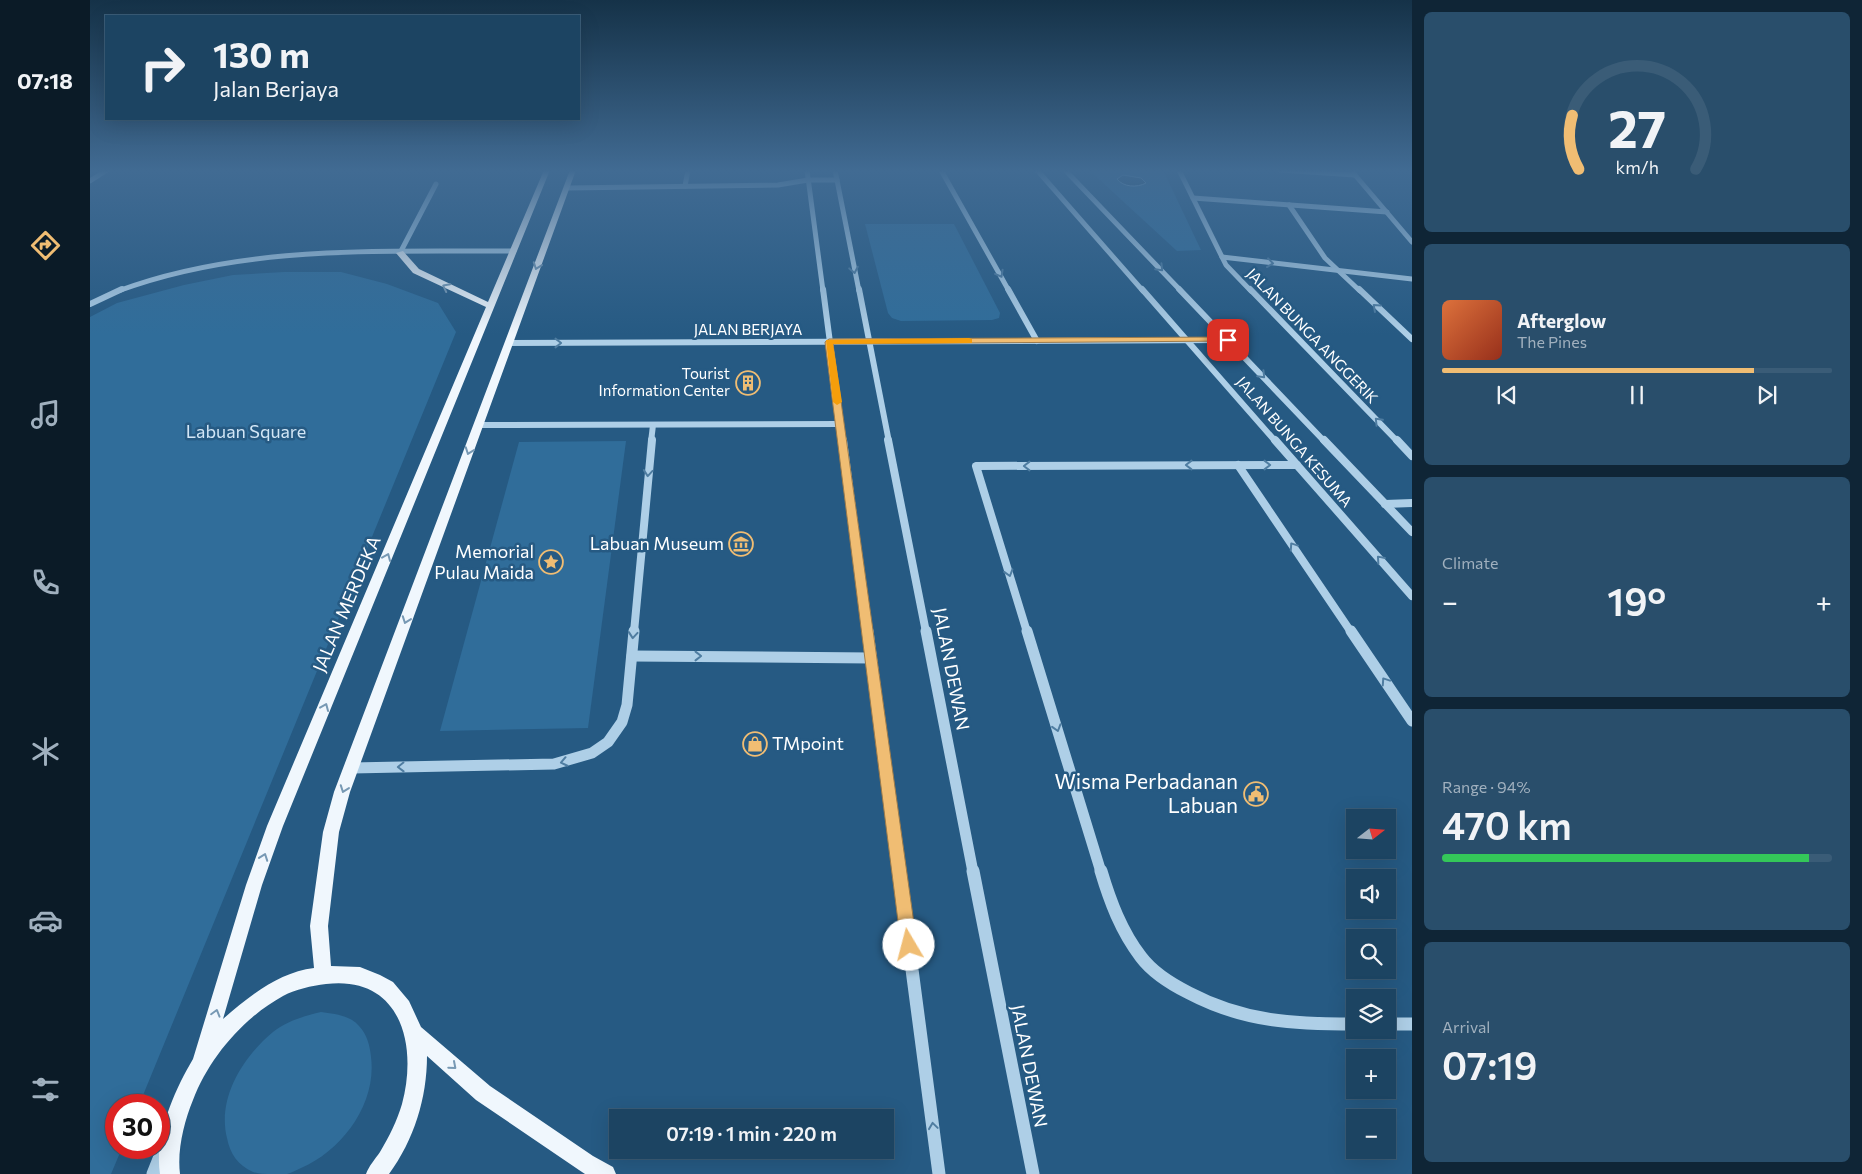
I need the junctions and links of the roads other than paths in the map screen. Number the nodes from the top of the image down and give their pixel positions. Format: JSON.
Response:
{"nodes":[{"id":1,"x":415,"y":225,"type":"edge"},
{"id":2,"x":525,"y":225,"type":"edge"},
{"id":3,"x":553,"y":225,"type":"edge"},
{"id":4,"x":814,"y":225,"type":"edge"},
{"id":5,"x":846,"y":225,"type":"edge"},
{"id":6,"x":972,"y":225,"type":"edge"},
{"id":7,"x":1085,"y":225,"type":"edge"},
{"id":8,"x":1118,"y":225,"type":"edge"},
{"id":9,"x":1206,"y":225,"type":"edge"},
{"id":10,"x":1303,"y":225,"type":"edge"},
{"id":11,"x":1398,"y":225,"type":"edge"},
{"id":12,"x":1412,"y":242,"type":"edge"},
{"id":13,"x":514,"y":251,"type":"junction"},
{"id":14,"x":400,"y":253,"type":"junction"},
{"id":15,"x":1222,"y":257,"type":"junction"},
{"id":16,"x":1336,"y":270,"type":"junction"},
{"id":17,"x":1412,"y":279,"type":"edge"},
{"id":18,"x":90,"y":304,"type":"edge"},
{"id":19,"x":491,"y":306,"type":"junction"},
{"id":20,"x":1186,"y":340,"type":"junction"},
{"id":21,"x":1228,"y":340,"type":"junction"},
{"id":22,"x":1412,"y":340,"type":"edge"},
{"id":23,"x":868,"y":341,"type":"junction"},
{"id":24,"x":1037,"y":341,"type":"junction"},
{"id":25,"x":829,"y":342,"type":"junction"},
{"id":26,"x":509,"y":343,"type":"junction"},
{"id":27,"x":840,"y":424,"type":"junction"},
{"id":28,"x":478,"y":425,"type":"junction"},
{"id":29,"x":653,"y":425,"type":"junction"},
{"id":30,"x":1412,"y":456,"type":"edge"},
{"id":31,"x":1238,"y":465,"type":"junction"},
{"id":32,"x":1297,"y":465,"type":"junction"},
{"id":33,"x":1412,"y":503,"type":"edge"},
{"id":34,"x":1385,"y":504,"type":"junction"},
{"id":35,"x":1412,"y":532,"type":"edge"},
{"id":36,"x":1412,"y":596,"type":"edge"},
{"id":37,"x":632,"y":656,"type":"junction"},
{"id":38,"x":871,"y":658,"type":"junction"},
{"id":39,"x":1412,"y":721,"type":"edge"},
{"id":40,"x":352,"y":768,"type":"junction"},
{"id":41,"x":323,"y":974,"type":"junction"},
{"id":42,"x":1346,"y":1024,"type":"edge"},
{"id":43,"x":1396,"y":1024,"type":"edge"},
{"id":44,"x":1412,"y":1024,"type":"edge"},
{"id":45,"x":416,"y":1034,"type":"junction"},
{"id":46,"x":202,"y":1060,"type":"junction"},
{"id":47,"x":173,"y":1124,"type":"junction"},
{"id":48,"x":153,"y":1174,"type":"edge"},
{"id":49,"x":170,"y":1174,"type":"edge"},
{"id":50,"x":376,"y":1174,"type":"edge"},
{"id":51,"x":606,"y":1174,"type":"edge"},
{"id":52,"x":940,"y":1174,"type":"edge"},
{"id":53,"x":1033,"y":1174,"type":"edge"}],
"edges":[{"from":1,"to":14,"type":"lane"},
{"from":2,"to":13,"type":"main road","name":"JALAN MERDEKA"},
{"from":3,"to":26,"type":"main road","one_way":true},
{"from":4,"to":25,"type":"street"},
{"from":5,"to":23,"type":"street","name":"JALAN DEWAN","one_way":true},
{"from":6,"to":24,"type":"street","one_way":true},
{"from":7,"to":20,"type":"street","name":"JALAN BUNGA KESUMA"},
{"from":8,"to":21,"type":"street","name":"JALAN BUNGA KESUMA","one_way":true},
{"from":9,"to":15,"type":"street","name":"JALAN BUNGA ANGGERIK"},
{"from":10,"to":16,"type":"lane"},
{"from":11,"to":12,"type":"street"},
{"from":13,"to":14,"type":"street"},
{"from":13,"to":19,"type":"main road","name":"JALAN MERDEKA"},
{"from":14,"to":18,"type":"street"},
{"from":19,"to":14,"type":"main road","one_way":true},
{"from":15,"to":16,"type":"street","one_way":true},
{"from":30,"to":15,"type":"street","name":"JALAN BUNGA ANGGERIK","one_way":true},
{"from":16,"to":17,"type":"street"},
{"from":22,"to":16,"type":"street","one_way":true},
{"from":46,"to":19,"type":"main road","name":"JALAN MERDEKA","one_way":true},
{"from":20,"to":21,"type":"street","name":"JALAN BERJAYA"},
{"from":20,"to":24,"type":"street","name":"JALAN BERJAYA"},
{"from":20,"to":32,"type":"street","name":"JALAN BUNGA KESUMA"},
{"from":21,"to":34,"type":"street","name":"JALAN BUNGA KESUMA","one_way":true},
{"from":23,"to":24,"type":"street","name":"JALAN BERJAYA"},
{"from":23,"to":25,"type":"street","name":"JALAN BERJAYA"},
{"from":23,"to":53,"type":"street","name":"JALAN DEWAN"},
{"from":26,"to":25,"type":"street","name":"JALAN BERJAYA","one_way":true},
{"from":25,"to":27,"type":"street"},
{"from":26,"to":28,"type":"main road"},
{"from":27,"to":29,"type":"street"},
{"from":27,"to":38,"type":"street"},
{"from":28,"to":29,"type":"street"},
{"from":28,"to":40,"type":"main road","one_way":true},
{"from":29,"to":37,"type":"street","one_way":true},
{"from":31,"to":32,"type":"street","one_way":true},
{"from":39,"to":31,"type":"street","one_way":true},
{"from":31,"to":42,"type":"lane","one_way":true},
{"from":36,"to":32,"type":"street","name":"JALAN BUNGA KESUMA","one_way":true},
{"from":33,"to":34,"type":"street"},
{"from":34,"to":35,"type":"street","name":"JALAN BUNGA KESUMA"},
{"from":37,"to":38,"type":"street","one_way":true},
{"from":37,"to":40,"type":"street","one_way":true},
{"from":52,"to":38,"type":"street","one_way":true},
{"from":40,"to":41,"type":"main road","one_way":true},
{"from":41,"to":45,"type":"main road"},
{"from":41,"to":46,"type":"main road"},
{"from":43,"to":44,"type":"street"},
{"from":45,"to":50,"type":"main road"},
{"from":45,"to":51,"type":"main road","one_way":true},
{"from":46,"to":47,"type":"main road"},
{"from":47,"to":48,"type":"street"},
{"from":47,"to":49,"type":"main road"}]}
